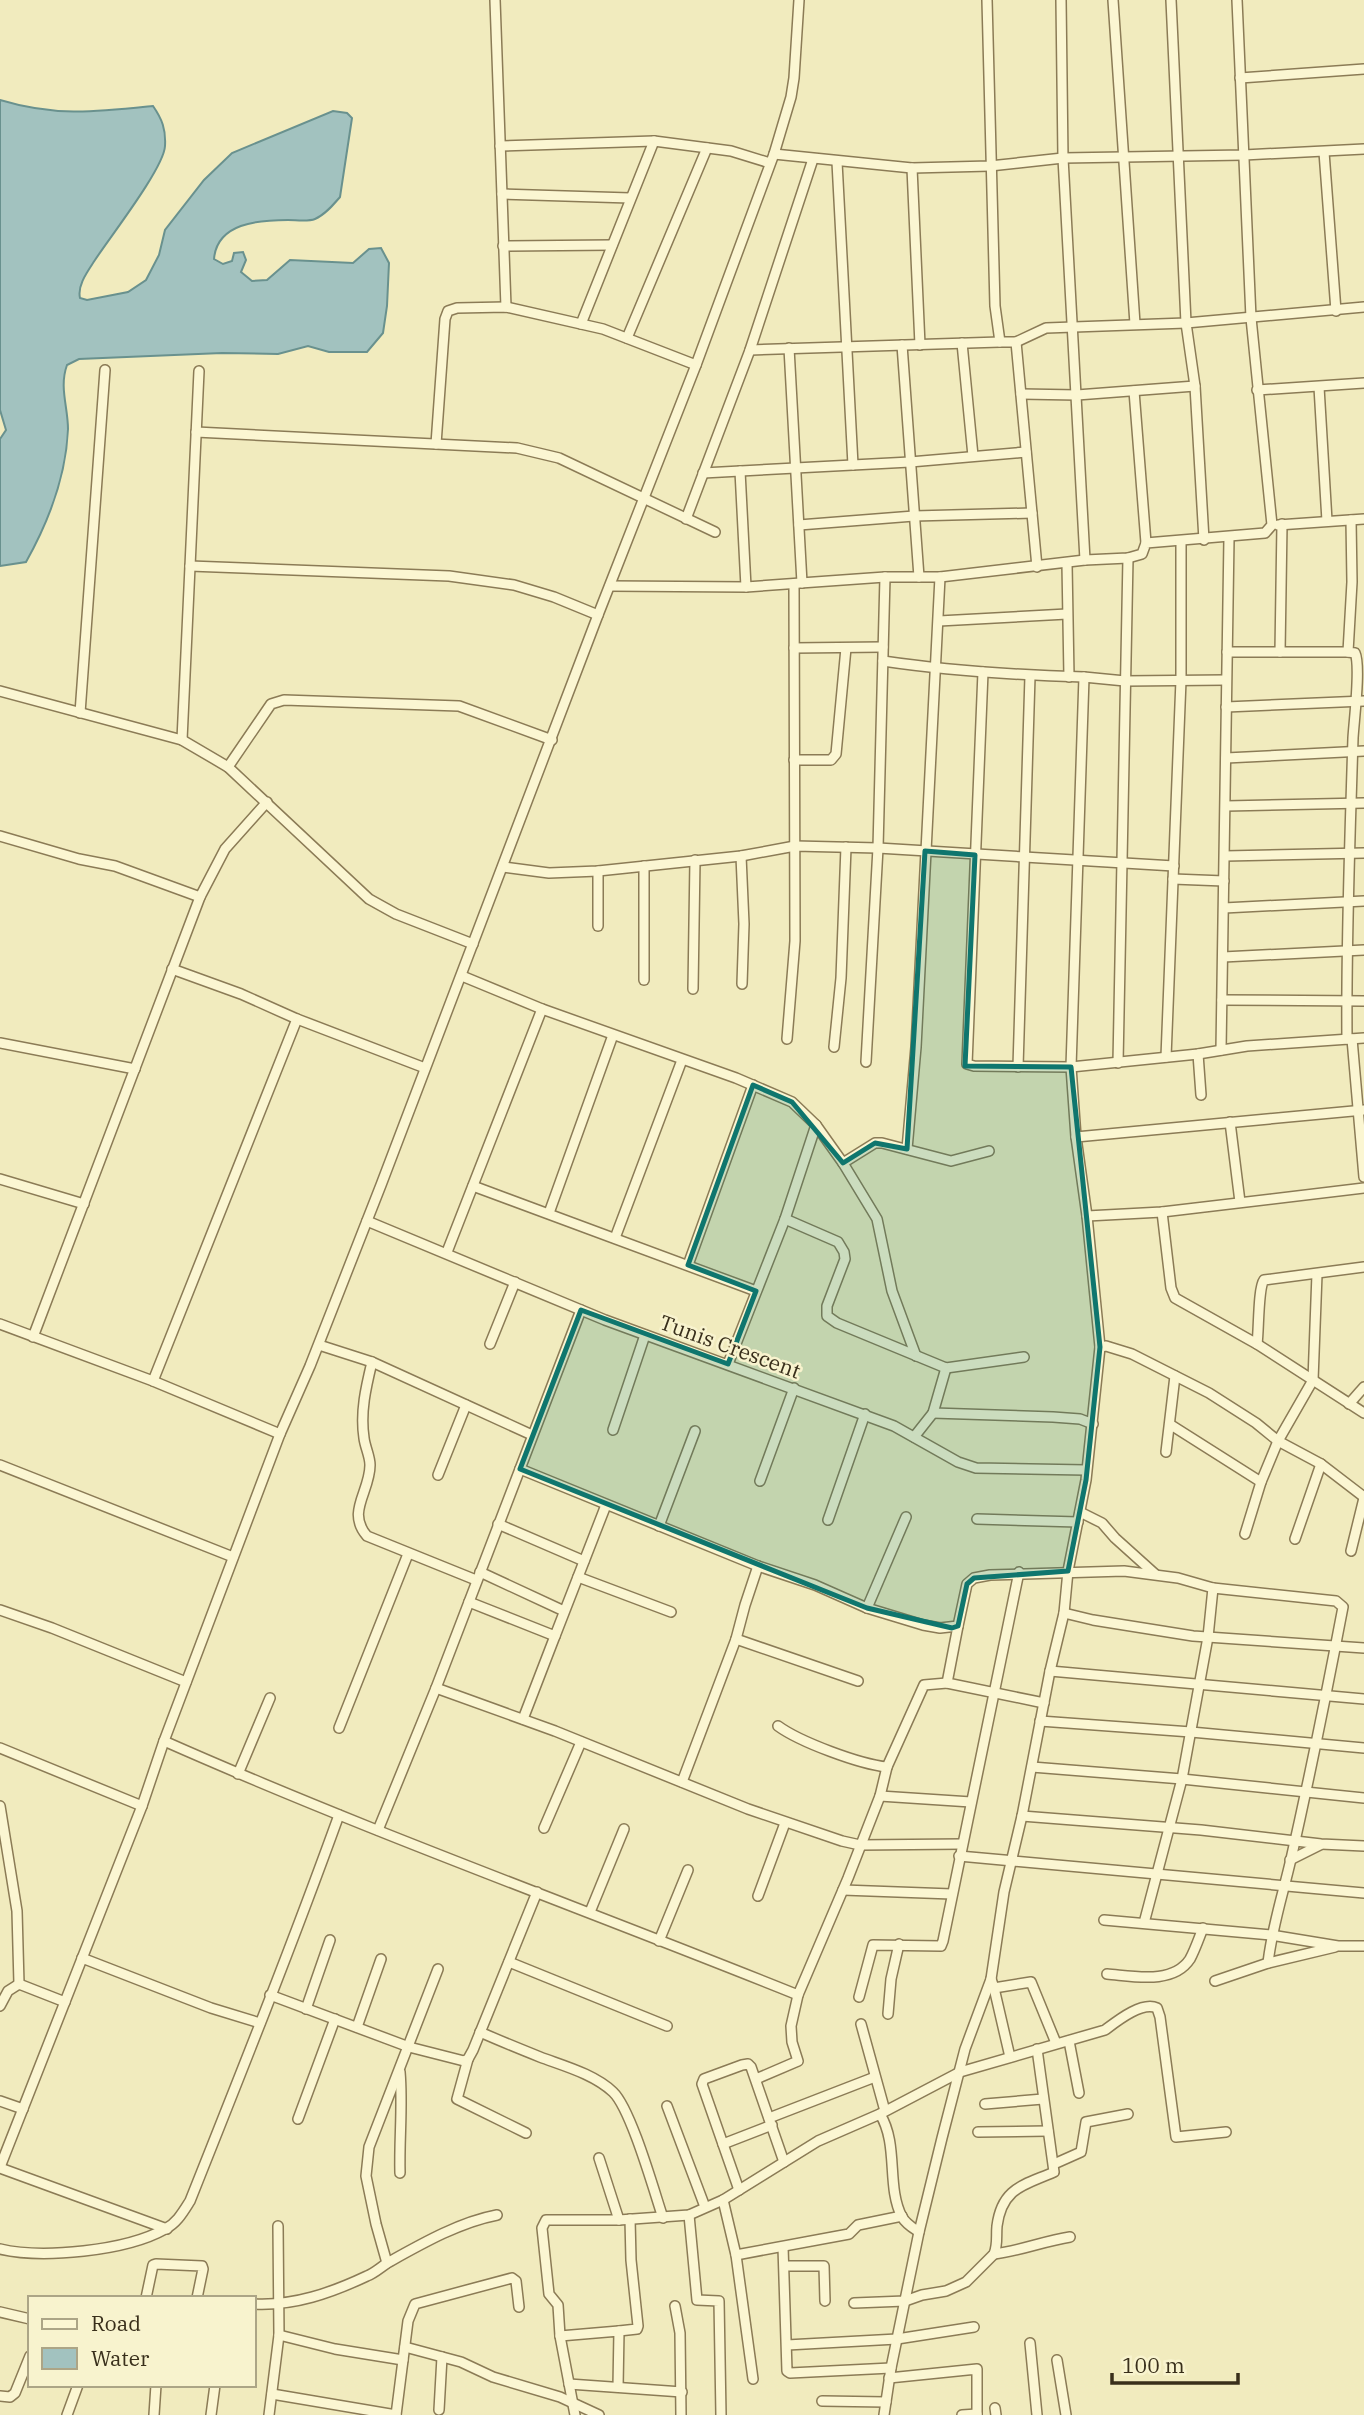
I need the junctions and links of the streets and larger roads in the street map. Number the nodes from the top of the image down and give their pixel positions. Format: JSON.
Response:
{"nodes":[{"id":1,"x":495,"y":0,"type":"edge"},
{"id":2,"x":799,"y":0,"type":"edge"},
{"id":3,"x":987,"y":0,"type":"edge"},
{"id":4,"x":1061,"y":0,"type":"edge"},
{"id":5,"x":1113,"y":0,"type":"edge"},
{"id":6,"x":1171,"y":0,"type":"edge"},
{"id":7,"x":1237,"y":0,"type":"edge"},
{"id":8,"x":1364,"y":69,"type":"edge"},
{"id":9,"x":1240,"y":78,"type":"junction"},
{"id":10,"x":654,"y":141,"type":"junction"},
{"id":11,"x":500,"y":146,"type":"junction"},
{"id":12,"x":707,"y":148,"type":"junction"},
{"id":13,"x":1364,"y":149,"type":"edge"},
{"id":14,"x":1324,"y":152,"type":"junction"},
{"id":15,"x":1178,"y":155,"type":"junction"},
{"id":16,"x":1244,"y":155,"type":"junction"},
{"id":17,"x":1124,"y":156,"type":"junction"},
{"id":18,"x":1063,"y":158,"type":"junction"},
{"id":19,"x":772,"y":159,"type":"junction"},
{"id":20,"x":813,"y":159,"type":"junction"},
{"id":21,"x":837,"y":162,"type":"junction"},
{"id":22,"x":990,"y":166,"type":"junction"},
{"id":23,"x":912,"y":168,"type":"junction"},
{"id":24,"x":502,"y":194,"type":"junction"},
{"id":25,"x":630,"y":198,"type":"junction"},
{"id":26,"x":503,"y":246,"type":"junction"},
{"id":27,"x":612,"y":246,"type":"junction"},
{"id":28,"x":506,"y":307,"type":"junction"},
{"id":29,"x":1364,"y":307,"type":"edge"},
{"id":30,"x":1336,"y":311,"type":"junction"},
{"id":31,"x":1251,"y":318,"type":"junction"},
{"id":32,"x":1186,"y":323,"type":"junction"},
{"id":33,"x":581,"y":324,"type":"junction"},
{"id":34,"x":1135,"y":324,"type":"junction"},
{"id":35,"x":1073,"y":327,"type":"junction"},
{"id":36,"x":627,"y":338,"type":"junction"},
{"id":37,"x":1000,"y":342,"type":"junction"},
{"id":38,"x":1016,"y":342,"type":"junction"},
{"id":39,"x":962,"y":343,"type":"junction"},
{"id":40,"x":902,"y":345,"type":"junction"},
{"id":41,"x":920,"y":345,"type":"junction"},
{"id":42,"x":845,"y":347,"type":"junction"},
{"id":43,"x":789,"y":348,"type":"junction"},
{"id":44,"x":750,"y":349,"type":"junction"},
{"id":45,"x":696,"y":365,"type":"junction"},
{"id":46,"x":105,"y":370,"type":"dead end"},
{"id":47,"x":199,"y":371,"type":"dead end"},
{"id":48,"x":1364,"y":383,"type":"edge"},
{"id":49,"x":1195,"y":386,"type":"junction"},
{"id":50,"x":1319,"y":387,"type":"junction"},
{"id":51,"x":1257,"y":390,"type":"junction"},
{"id":52,"x":1134,"y":391,"type":"junction"},
{"id":53,"x":1021,"y":394,"type":"junction"},
{"id":54,"x":1077,"y":395,"type":"junction"},
{"id":55,"x":196,"y":432,"type":"junction"},
{"id":56,"x":436,"y":444,"type":"junction"},
{"id":57,"x":1026,"y":452,"type":"junction"},
{"id":58,"x":973,"y":456,"type":"junction"},
{"id":59,"x":910,"y":462,"type":"junction"},
{"id":60,"x":853,"y":465,"type":"junction"},
{"id":61,"x":795,"y":468,"type":"junction"},
{"id":62,"x":740,"y":471,"type":"junction"},
{"id":63,"x":704,"y":473,"type":"junction"},
{"id":64,"x":644,"y":498,"type":"junction"},
{"id":65,"x":1032,"y":513,"type":"junction"},
{"id":66,"x":914,"y":516,"type":"junction"},
{"id":67,"x":686,"y":519,"type":"junction"},
{"id":68,"x":1364,"y":519,"type":"edge"},
{"id":69,"x":1351,"y":520,"type":"junction"},
{"id":70,"x":1327,"y":522,"type":"junction"},
{"id":71,"x":799,"y":525,"type":"junction"},
{"id":72,"x":1277,"y":525,"type":"junction"},
{"id":73,"x":715,"y":533,"type":"dead end"},
{"id":74,"x":1229,"y":538,"type":"junction"},
{"id":75,"x":1204,"y":540,"type":"junction"},
{"id":76,"x":1181,"y":542,"type":"junction"},
{"id":77,"x":1146,"y":543,"type":"junction"},
{"id":78,"x":1128,"y":558,"type":"junction"},
{"id":79,"x":1085,"y":560,"type":"junction"},
{"id":80,"x":1068,"y":564,"type":"junction"},
{"id":81,"x":190,"y":566,"type":"junction"},
{"id":82,"x":1037,"y":567,"type":"junction"},
{"id":83,"x":940,"y":576,"type":"junction"},
{"id":84,"x":885,"y":577,"type":"junction"},
{"id":85,"x":919,"y":577,"type":"junction"},
{"id":86,"x":798,"y":583,"type":"junction"},
{"id":87,"x":610,"y":586,"type":"junction"},
{"id":88,"x":746,"y":587,"type":"junction"},
{"id":89,"x":1067,"y":614,"type":"junction"},
{"id":90,"x":598,"y":615,"type":"junction"},
{"id":91,"x":939,"y":621,"type":"junction"},
{"id":92,"x":883,"y":647,"type":"junction"},
{"id":93,"x":794,"y":648,"type":"junction"},
{"id":94,"x":846,"y":648,"type":"junction"},
{"id":95,"x":1227,"y":652,"type":"junction"},
{"id":96,"x":1280,"y":652,"type":"junction"},
{"id":97,"x":1356,"y":654,"type":"edge"},
{"id":98,"x":883,"y":661,"type":"junction"},
{"id":99,"x":937,"y":669,"type":"junction"},
{"id":100,"x":984,"y":672,"type":"junction"},
{"id":101,"x":1030,"y":676,"type":"junction"},
{"id":102,"x":1069,"y":677,"type":"junction"},
{"id":103,"x":1084,"y":677,"type":"junction"},
{"id":104,"x":1181,"y":680,"type":"junction"},
{"id":105,"x":1226,"y":680,"type":"junction"},
{"id":106,"x":1125,"y":681,"type":"junction"},
{"id":107,"x":0,"y":691,"type":"edge"},
{"id":108,"x":1359,"y":702,"type":"edge"},
{"id":109,"x":1226,"y":707,"type":"junction"},
{"id":110,"x":80,"y":712,"type":"junction"},
{"id":111,"x":182,"y":740,"type":"junction"},
{"id":112,"x":552,"y":740,"type":"junction"},
{"id":113,"x":1353,"y":750,"type":"junction"},
{"id":114,"x":1364,"y":751,"type":"edge"},
{"id":115,"x":1226,"y":758,"type":"junction"},
{"id":116,"x":794,"y":760,"type":"junction"},
{"id":117,"x":228,"y":767,"type":"junction"},
{"id":118,"x":267,"y":802,"type":"junction"},
{"id":119,"x":1364,"y":803,"type":"edge"},
{"id":120,"x":1353,"y":804,"type":"junction"},
{"id":121,"x":1226,"y":806,"type":"junction"},
{"id":122,"x":0,"y":836,"type":"edge"},
{"id":123,"x":795,"y":846,"type":"junction"},
{"id":124,"x":846,"y":847,"type":"junction"},
{"id":125,"x":878,"y":848,"type":"junction"},
{"id":126,"x":925,"y":851,"type":"junction"},
{"id":127,"x":1351,"y":853,"type":"junction"},
{"id":128,"x":1364,"y":853,"type":"edge"},
{"id":129,"x":975,"y":855,"type":"junction"},
{"id":130,"x":741,"y":856,"type":"junction"},
{"id":131,"x":1225,"y":856,"type":"junction"},
{"id":132,"x":1026,"y":857,"type":"junction"},
{"id":133,"x":695,"y":860,"type":"junction"},
{"id":134,"x":1079,"y":860,"type":"junction"},
{"id":135,"x":1122,"y":863,"type":"junction"},
{"id":136,"x":644,"y":866,"type":"junction"},
{"id":137,"x":1174,"y":866,"type":"junction"},
{"id":138,"x":503,"y":867,"type":"junction"},
{"id":139,"x":598,"y":871,"type":"junction"},
{"id":140,"x":1173,"y":879,"type":"junction"},
{"id":141,"x":1224,"y":881,"type":"junction"},
{"id":142,"x":200,"y":897,"type":"junction"},
{"id":143,"x":1348,"y":901,"type":"junction"},
{"id":144,"x":1364,"y":901,"type":"edge"},
{"id":145,"x":1224,"y":908,"type":"junction"},
{"id":146,"x":598,"y":926,"type":"dead end"},
{"id":147,"x":473,"y":944,"type":"junction"},
{"id":148,"x":1347,"y":950,"type":"junction"},
{"id":149,"x":1364,"y":950,"type":"edge"},
{"id":150,"x":1223,"y":957,"type":"junction"},
{"id":151,"x":172,"y":970,"type":"junction"},
{"id":152,"x":462,"y":976,"type":"junction"},
{"id":153,"x":644,"y":980,"type":"dead end"},
{"id":154,"x":742,"y":984,"type":"dead end"},
{"id":155,"x":693,"y":989,"type":"dead end"},
{"id":156,"x":1222,"y":1000,"type":"junction"},
{"id":157,"x":1346,"y":1001,"type":"junction"},
{"id":158,"x":1364,"y":1001,"type":"edge"},
{"id":159,"x":542,"y":1009,"type":"junction"},
{"id":160,"x":297,"y":1019,"type":"junction"},
{"id":161,"x":613,"y":1035,"type":"junction"},
{"id":162,"x":1364,"y":1038,"type":"edge"},
{"id":163,"x":787,"y":1039,"type":"dead end"},
{"id":164,"x":1350,"y":1039,"type":"junction"},
{"id":165,"x":0,"y":1044,"type":"edge"},
{"id":166,"x":834,"y":1047,"type":"dead end"},
{"id":167,"x":1221,"y":1050,"type":"junction"},
{"id":168,"x":1198,"y":1054,"type":"junction"},
{"id":169,"x":1166,"y":1057,"type":"junction"},
{"id":170,"x":682,"y":1060,"type":"junction"},
{"id":171,"x":866,"y":1062,"type":"dead end"},
{"id":172,"x":1118,"y":1063,"type":"junction"},
{"id":173,"x":1018,"y":1067,"type":"junction"},
{"id":174,"x":1071,"y":1067,"type":"junction"},
{"id":175,"x":425,"y":1068,"type":"junction"},
{"id":176,"x":135,"y":1069,"type":"junction"},
{"id":177,"x":754,"y":1085,"type":"junction"},
{"id":178,"x":1201,"y":1095,"type":"dead end"},
{"id":179,"x":1361,"y":1110,"type":"edge"},
{"id":180,"x":1230,"y":1122,"type":"junction"},
{"id":181,"x":816,"y":1125,"type":"junction"},
{"id":182,"x":1076,"y":1137,"type":"junction"},
{"id":183,"x":907,"y":1149,"type":"junction"},
{"id":184,"x":989,"y":1151,"type":"dead end"},
{"id":185,"x":844,"y":1163,"type":"junction"},
{"id":186,"x":1364,"y":1177,"type":"edge"},
{"id":187,"x":0,"y":1179,"type":"edge"},
{"id":188,"x":473,"y":1186,"type":"junction"},
{"id":189,"x":1364,"y":1188,"type":"edge"},
{"id":190,"x":1240,"y":1202,"type":"junction"},
{"id":191,"x":84,"y":1204,"type":"junction"},
{"id":192,"x":1162,"y":1212,"type":"junction"},
{"id":193,"x":548,"y":1213,"type":"junction"},
{"id":194,"x":1087,"y":1216,"type":"junction"},
{"id":195,"x":785,"y":1219,"type":"junction"},
{"id":196,"x":367,"y":1221,"type":"junction"},
{"id":197,"x":615,"y":1238,"type":"junction"},
{"id":198,"x":447,"y":1252,"type":"junction"},
{"id":199,"x":688,"y":1265,"type":"junction"},
{"id":200,"x":1364,"y":1267,"type":"edge"},
{"id":201,"x":1317,"y":1273,"type":"junction"},
{"id":202,"x":515,"y":1282,"type":"junction"},
{"id":203,"x":756,"y":1291,"type":"junction"},
{"id":204,"x":581,"y":1310,"type":"junction"},
{"id":205,"x":0,"y":1324,"type":"edge"},
{"id":206,"x":645,"y":1335,"type":"junction"},
{"id":207,"x":33,"y":1337,"type":"junction"},
{"id":208,"x":490,"y":1344,"type":"dead end"},
{"id":209,"x":1258,"y":1344,"type":"junction"},
{"id":210,"x":319,"y":1345,"type":"junction"},
{"id":211,"x":1100,"y":1347,"type":"junction"},
{"id":212,"x":916,"y":1356,"type":"junction"},
{"id":213,"x":1024,"y":1357,"type":"dead end"},
{"id":214,"x":372,"y":1362,"type":"junction"},
{"id":215,"x":728,"y":1364,"type":"junction"},
{"id":216,"x":946,"y":1368,"type":"junction"},
{"id":217,"x":1175,"y":1376,"type":"junction"},
{"id":218,"x":1313,"y":1380,"type":"junction"},
{"id":219,"x":153,"y":1381,"type":"junction"},
{"id":220,"x":1364,"y":1387,"type":"edge"},
{"id":221,"x":794,"y":1388,"type":"junction"},
{"id":222,"x":1349,"y":1404,"type":"junction"},
{"id":223,"x":466,"y":1405,"type":"junction"},
{"id":224,"x":933,"y":1413,"type":"junction"},
{"id":225,"x":1364,"y":1413,"type":"edge"},
{"id":226,"x":865,"y":1414,"type":"junction"},
{"id":227,"x":1093,"y":1421,"type":"junction"},
{"id":228,"x":1171,"y":1425,"type":"junction"},
{"id":229,"x":613,"y":1430,"type":"dead end"},
{"id":230,"x":695,"y":1431,"type":"dead end"},
{"id":231,"x":280,"y":1434,"type":"junction"},
{"id":232,"x":532,"y":1435,"type":"junction"},
{"id":233,"x":915,"y":1437,"type":"junction"},
{"id":234,"x":1278,"y":1440,"type":"junction"},
{"id":235,"x":1166,"y":1452,"type":"dead end"},
{"id":236,"x":1321,"y":1464,"type":"junction"},
{"id":237,"x":0,"y":1465,"type":"edge"},
{"id":238,"x":520,"y":1469,"type":"junction"},
{"id":239,"x":1086,"y":1470,"type":"junction"},
{"id":240,"x":438,"y":1475,"type":"dead end"},
{"id":241,"x":760,"y":1481,"type":"dead end"},
{"id":242,"x":1261,"y":1482,"type":"junction"},
{"id":243,"x":1364,"y":1498,"type":"edge"},
{"id":244,"x":606,"y":1505,"type":"junction"},
{"id":245,"x":1080,"y":1512,"type":"junction"},
{"id":246,"x":906,"y":1517,"type":"dead end"},
{"id":247,"x":828,"y":1520,"type":"dead end"},
{"id":248,"x":977,"y":1520,"type":"dead end"},
{"id":249,"x":1078,"y":1522,"type":"junction"},
{"id":250,"x":498,"y":1524,"type":"junction"},
{"id":251,"x":659,"y":1527,"type":"junction"},
{"id":252,"x":1245,"y":1534,"type":"dead end"},
{"id":253,"x":1295,"y":1539,"type":"dead end"},
{"id":254,"x":1351,"y":1551,"type":"dead end"},
{"id":255,"x":408,"y":1554,"type":"junction"},
{"id":256,"x":233,"y":1557,"type":"junction"},
{"id":257,"x":584,"y":1561,"type":"junction"},
{"id":258,"x":758,"y":1566,"type":"junction"},
{"id":259,"x":1020,"y":1572,"type":"junction"},
{"id":260,"x":1068,"y":1572,"type":"junction"},
{"id":261,"x":1155,"y":1574,"type":"junction"},
{"id":262,"x":478,"y":1576,"type":"junction"},
{"id":263,"x":578,"y":1577,"type":"junction"},
{"id":264,"x":1213,"y":1588,"type":"junction"},
{"id":265,"x":469,"y":1602,"type":"junction"},
{"id":266,"x":867,"y":1608,"type":"junction"},
{"id":267,"x":0,"y":1610,"type":"edge"},
{"id":268,"x":564,"y":1611,"type":"junction"},
{"id":269,"x":671,"y":1612,"type":"dead end"},
{"id":270,"x":1064,"y":1613,"type":"junction"},
{"id":271,"x":958,"y":1626,"type":"junction"},
{"id":272,"x":555,"y":1636,"type":"junction"},
{"id":273,"x":1208,"y":1637,"type":"junction"},
{"id":274,"x":736,"y":1639,"type":"junction"},
{"id":275,"x":1336,"y":1645,"type":"junction"},
{"id":276,"x":1364,"y":1648,"type":"edge"},
{"id":277,"x":1050,"y":1671,"type":"junction"},
{"id":278,"x":858,"y":1681,"type":"dead end"},
{"id":279,"x":186,"y":1682,"type":"junction"},
{"id":280,"x":947,"y":1683,"type":"junction"},
{"id":281,"x":1199,"y":1684,"type":"junction"},
{"id":282,"x":436,"y":1688,"type":"junction"},
{"id":283,"x":994,"y":1694,"type":"junction"},
{"id":284,"x":1325,"y":1695,"type":"junction"},
{"id":285,"x":270,"y":1698,"type":"dead end"},
{"id":286,"x":1364,"y":1699,"type":"edge"},
{"id":287,"x":1044,"y":1703,"type":"junction"},
{"id":288,"x":523,"y":1719,"type":"junction"},
{"id":289,"x":1040,"y":1721,"type":"junction"},
{"id":290,"x":778,"y":1726,"type":"dead end"},
{"id":291,"x":339,"y":1728,"type":"dead end"},
{"id":292,"x":1191,"y":1732,"type":"junction"},
{"id":293,"x":164,"y":1741,"type":"junction"},
{"id":294,"x":581,"y":1742,"type":"junction"},
{"id":295,"x":1317,"y":1743,"type":"junction"},
{"id":296,"x":1364,"y":1748,"type":"edge"},
{"id":297,"x":0,"y":1752,"type":"edge"},
{"id":298,"x":887,"y":1767,"type":"junction"},
{"id":299,"x":1032,"y":1768,"type":"junction"},
{"id":300,"x":239,"y":1774,"type":"junction"},
{"id":301,"x":1182,"y":1779,"type":"junction"},
{"id":302,"x":682,"y":1782,"type":"junction"},
{"id":303,"x":1306,"y":1792,"type":"junction"},
{"id":304,"x":880,"y":1796,"type":"junction"},
{"id":305,"x":1364,"y":1798,"type":"edge"},
{"id":306,"x":971,"y":1802,"type":"junction"},
{"id":307,"x":142,"y":1806,"type":"junction"},
{"id":308,"x":0,"y":1808,"type":"edge"},
{"id":309,"x":339,"y":1815,"type":"junction"},
{"id":310,"x":1022,"y":1816,"type":"junction"},
{"id":311,"x":785,"y":1823,"type":"junction"},
{"id":312,"x":1169,"y":1827,"type":"junction"},
{"id":313,"x":544,"y":1828,"type":"dead end"},
{"id":314,"x":624,"y":1829,"type":"dead end"},
{"id":315,"x":378,"y":1830,"type":"junction"},
{"id":316,"x":1294,"y":1841,"type":"junction"},
{"id":317,"x":962,"y":1844,"type":"junction"},
{"id":318,"x":1321,"y":1844,"type":"junction"},
{"id":319,"x":860,"y":1845,"type":"junction"},
{"id":320,"x":1364,"y":1846,"type":"edge"},
{"id":321,"x":960,"y":1856,"type":"junction"},
{"id":322,"x":1290,"y":1860,"type":"junction"},
{"id":323,"x":1011,"y":1861,"type":"junction"},
{"id":324,"x":688,"y":1870,"type":"dead end"},
{"id":325,"x":1158,"y":1874,"type":"junction"},
{"id":326,"x":1283,"y":1885,"type":"junction"},
{"id":327,"x":843,"y":1890,"type":"junction"},
{"id":328,"x":537,"y":1892,"type":"junction"},
{"id":329,"x":1364,"y":1893,"type":"edge"},
{"id":330,"x":952,"y":1894,"type":"junction"},
{"id":331,"x":758,"y":1896,"type":"dead end"},
{"id":332,"x":590,"y":1912,"type":"junction"},
{"id":333,"x":1104,"y":1920,"type":"dead end"},
{"id":334,"x":1144,"y":1923,"type":"junction"},
{"id":335,"x":1203,"y":1928,"type":"junction"},
{"id":336,"x":1271,"y":1935,"type":"junction"},
{"id":337,"x":330,"y":1940,"type":"dead end"},
{"id":338,"x":659,"y":1941,"type":"junction"},
{"id":339,"x":899,"y":1944,"type":"junction"},
{"id":340,"x":1338,"y":1946,"type":"junction"},
{"id":341,"x":1364,"y":1946,"type":"edge"},
{"id":342,"x":82,"y":1958,"type":"junction"},
{"id":343,"x":381,"y":1959,"type":"dead end"},
{"id":344,"x":509,"y":1962,"type":"junction"},
{"id":345,"x":1268,"y":1963,"type":"junction"},
{"id":346,"x":438,"y":1969,"type":"dead end"},
{"id":347,"x":1107,"y":1973,"type":"dead end"},
{"id":348,"x":1215,"y":1981,"type":"dead end"},
{"id":349,"x":993,"y":1983,"type":"junction"},
{"id":350,"x":19,"y":1984,"type":"junction"},
{"id":351,"x":271,"y":1995,"type":"junction"},
{"id":352,"x":798,"y":1995,"type":"junction"},
{"id":353,"x":859,"y":1997,"type":"dead end"},
{"id":354,"x":65,"y":2002,"type":"junction"},
{"id":355,"x":0,"y":2006,"type":"edge"},
{"id":356,"x":306,"y":2009,"type":"junction"},
{"id":357,"x":888,"y":2014,"type":"dead end"},
{"id":358,"x":335,"y":2019,"type":"junction"},
{"id":359,"x":260,"y":2023,"type":"junction"},
{"id":360,"x":861,"y":2024,"type":"dead end"},
{"id":361,"x":667,"y":2026,"type":"dead end"},
{"id":362,"x":357,"y":2027,"type":"junction"},
{"id":363,"x":480,"y":2032,"type":"junction"},
{"id":364,"x":1069,"y":2041,"type":"junction"},
{"id":365,"x":1056,"y":2043,"type":"junction"},
{"id":366,"x":409,"y":2047,"type":"junction"},
{"id":367,"x":1037,"y":2049,"type":"junction"},
{"id":368,"x":1010,"y":2057,"type":"junction"},
{"id":369,"x":468,"y":2059,"type":"junction"},
{"id":370,"x":400,"y":2070,"type":"junction"},
{"id":371,"x":960,"y":2072,"type":"junction"},
{"id":372,"x":874,"y":2077,"type":"junction"},
{"id":373,"x":756,"y":2079,"type":"junction"},
{"id":374,"x":1079,"y":2093,"type":"dead end"},
{"id":375,"x":1043,"y":2099,"type":"junction"},
{"id":376,"x":0,"y":2101,"type":"edge"},
{"id":377,"x":985,"y":2104,"type":"dead end"},
{"id":378,"x":667,"y":2106,"type":"dead end"},
{"id":379,"x":23,"y":2109,"type":"junction"},
{"id":380,"x":882,"y":2113,"type":"junction"},
{"id":381,"x":1128,"y":2115,"type":"dead end"},
{"id":382,"x":298,"y":2119,"type":"dead end"},
{"id":383,"x":771,"y":2121,"type":"junction"},
{"id":384,"x":1048,"y":2131,"type":"junction"},
{"id":385,"x":978,"y":2132,"type":"dead end"},
{"id":386,"x":1226,"y":2132,"type":"dead end"},
{"id":387,"x":526,"y":2133,"type":"dead end"},
{"id":388,"x":723,"y":2144,"type":"junction"},
{"id":389,"x":2,"y":2155,"type":"edge"},
{"id":390,"x":599,"y":2158,"type":"dead end"},
{"id":391,"x":784,"y":2162,"type":"junction"},
{"id":392,"x":1054,"y":2164,"type":"junction"},
{"id":393,"x":0,"y":2167,"type":"edge"},
{"id":394,"x":400,"y":2173,"type":"dead end"},
{"id":395,"x":739,"y":2190,"type":"junction"},
{"id":396,"x":723,"y":2200,"type":"junction"},
{"id":397,"x":705,"y":2207,"type":"junction"},
{"id":398,"x":497,"y":2215,"type":"dead end"},
{"id":399,"x":689,"y":2215,"type":"junction"},
{"id":400,"x":902,"y":2216,"type":"junction"},
{"id":401,"x":663,"y":2217,"type":"junction"},
{"id":402,"x":631,"y":2219,"type":"junction"},
{"id":403,"x":619,"y":2220,"type":"junction"},
{"id":404,"x":278,"y":2226,"type":"dead end"},
{"id":405,"x":167,"y":2229,"type":"junction"},
{"id":406,"x":919,"y":2232,"type":"junction"},
{"id":407,"x":1070,"y":2237,"type":"dead end"},
{"id":408,"x":783,"y":2246,"type":"junction"},
{"id":409,"x":0,"y":2249,"type":"edge"},
{"id":410,"x":994,"y":2254,"type":"junction"},
{"id":411,"x":736,"y":2255,"type":"junction"},
{"id":412,"x":387,"y":2263,"type":"junction"},
{"id":413,"x":785,"y":2266,"type":"junction"},
{"id":414,"x":146,"y":2296,"type":"edge"},
{"id":415,"x":199,"y":2296,"type":"edge"},
{"id":416,"x":825,"y":2301,"type":"dead end"},
{"id":417,"x":905,"y":2301,"type":"junction"},
{"id":418,"x":854,"y":2303,"type":"dead end"},
{"id":419,"x":256,"y":2304,"type":"edge"},
{"id":420,"x":278,"y":2304,"type":"junction"},
{"id":421,"x":675,"y":2306,"type":"dead end"},
{"id":422,"x":519,"y":2307,"type":"dead end"},
{"id":423,"x":0,"y":2312,"type":"edge"},
{"id":424,"x":28,"y":2319,"type":"edge"},
{"id":425,"x":974,"y":2327,"type":"dead end"},
{"id":426,"x":619,"y":2332,"type":"junction"},
{"id":427,"x":279,"y":2335,"type":"junction"},
{"id":428,"x":560,"y":2336,"type":"junction"},
{"id":429,"x":897,"y":2339,"type":"junction"},
{"id":430,"x":1030,"y":2343,"type":"dead end"},
{"id":431,"x":786,"y":2346,"type":"junction"},
{"id":432,"x":405,"y":2347,"type":"junction"},
{"id":433,"x":442,"y":2357,"type":"junction"},
{"id":434,"x":403,"y":2360,"type":"junction"},
{"id":435,"x":1057,"y":2360,"type":"dead end"},
{"id":436,"x":28,"y":2361,"type":"edge"},
{"id":437,"x":890,"y":2373,"type":"junction"},
{"id":438,"x":753,"y":2379,"type":"dead end"},
{"id":439,"x":569,"y":2384,"type":"junction"},
{"id":440,"x":77,"y":2387,"type":"edge"},
{"id":441,"x":156,"y":2387,"type":"edge"},
{"id":442,"x":215,"y":2387,"type":"edge"},
{"id":443,"x":618,"y":2387,"type":"junction"},
{"id":444,"x":682,"y":2392,"type":"junction"},
{"id":445,"x":272,"y":2394,"type":"junction"},
{"id":446,"x":0,"y":2396,"type":"edge"},
{"id":447,"x":822,"y":2402,"type":"dead end"},
{"id":448,"x":886,"y":2402,"type":"junction"},
{"id":449,"x":573,"y":2403,"type":"junction"},
{"id":450,"x":439,"y":2410,"type":"dead end"},
{"id":451,"x":977,"y":2414,"type":"edge"},
{"id":452,"x":66,"y":2415,"type":"edge"},
{"id":453,"x":154,"y":2415,"type":"edge"},
{"id":454,"x":211,"y":2415,"type":"edge"},
{"id":455,"x":269,"y":2415,"type":"edge"},
{"id":456,"x":396,"y":2415,"type":"edge"},
{"id":457,"x":575,"y":2415,"type":"edge"},
{"id":458,"x":599,"y":2415,"type":"edge"},
{"id":459,"x":681,"y":2415,"type":"edge"},
{"id":460,"x":721,"y":2415,"type":"edge"},
{"id":461,"x":884,"y":2415,"type":"edge"},
{"id":462,"x":962,"y":2415,"type":"edge"},
{"id":463,"x":1037,"y":2415,"type":"edge"},
{"id":464,"x":1066,"y":2415,"type":"edge"}],
"edges":[{"from":1,"to":11,"type":"street"},
{"from":2,"to":19,"type":"street"},
{"from":3,"to":22,"type":"street"},
{"from":4,"to":18,"type":"street"},
{"from":5,"to":17,"type":"street"},
{"from":6,"to":15,"type":"street"},
{"from":7,"to":9,"type":"street"},
{"from":8,"to":9,"type":"street"},
{"from":9,"to":16,"type":"street"},
{"from":10,"to":11,"type":"street"},
{"from":10,"to":12,"type":"street"},
{"from":10,"to":25,"type":"street"},
{"from":11,"to":24,"type":"street"},
{"from":12,"to":19,"type":"street"},
{"from":12,"to":36,"type":"street"},
{"from":13,"to":14,"type":"street"},
{"from":14,"to":16,"type":"street"},
{"from":14,"to":30,"type":"street"},
{"from":15,"to":16,"type":"street"},
{"from":15,"to":17,"type":"street"},
{"from":15,"to":32,"type":"street"},
{"from":16,"to":31,"type":"street"},
{"from":17,"to":18,"type":"street"},
{"from":17,"to":34,"type":"street"},
{"from":18,"to":22,"type":"street"},
{"from":18,"to":35,"type":"street"},
{"from":19,"to":20,"type":"street"},
{"from":19,"to":45,"type":"street"},
{"from":20,"to":21,"type":"street"},
{"from":20,"to":44,"type":"street"},
{"from":21,"to":23,"type":"street"},
{"from":21,"to":42,"type":"street"},
{"from":22,"to":23,"type":"street"},
{"from":22,"to":37,"type":"street"},
{"from":23,"to":41,"type":"street"},
{"from":24,"to":25,"type":"street"},
{"from":24,"to":26,"type":"street"},
{"from":25,"to":27,"type":"street"},
{"from":26,"to":27,"type":"street"},
{"from":26,"to":28,"type":"street"},
{"from":27,"to":33,"type":"street"},
{"from":28,"to":33,"type":"street"},
{"from":28,"to":56,"type":"street"},
{"from":29,"to":30,"type":"street"},
{"from":30,"to":31,"type":"street"},
{"from":31,"to":32,"type":"street"},
{"from":31,"to":51,"type":"street"},
{"from":32,"to":34,"type":"street"},
{"from":32,"to":49,"type":"street"},
{"from":33,"to":36,"type":"street"},
{"from":34,"to":35,"type":"street"},
{"from":35,"to":38,"type":"street"},
{"from":35,"to":54,"type":"street"},
{"from":36,"to":45,"type":"street"},
{"from":37,"to":38,"type":"street"},
{"from":37,"to":39,"type":"street"},
{"from":38,"to":53,"type":"street"},
{"from":39,"to":41,"type":"street"},
{"from":39,"to":58,"type":"street"},
{"from":40,"to":41,"type":"street"},
{"from":40,"to":42,"type":"street"},
{"from":40,"to":59,"type":"street"},
{"from":42,"to":43,"type":"street"},
{"from":42,"to":60,"type":"street"},
{"from":43,"to":44,"type":"street"},
{"from":43,"to":61,"type":"street"},
{"from":44,"to":63,"type":"street"},
{"from":45,"to":64,"type":"street"},
{"from":46,"to":110,"type":"street"},
{"from":47,"to":55,"type":"street"},
{"from":48,"to":50,"type":"street"},
{"from":49,"to":52,"type":"street"},
{"from":49,"to":75,"type":"street"},
{"from":50,"to":51,"type":"street"},
{"from":50,"to":70,"type":"street"},
{"from":51,"to":72,"type":"street"},
{"from":52,"to":54,"type":"street"},
{"from":52,"to":77,"type":"street"},
{"from":53,"to":54,"type":"street"},
{"from":53,"to":57,"type":"street"},
{"from":54,"to":79,"type":"street"},
{"from":55,"to":56,"type":"street"},
{"from":55,"to":81,"type":"street"},
{"from":56,"to":64,"type":"street"},
{"from":57,"to":58,"type":"street"},
{"from":57,"to":65,"type":"street"},
{"from":58,"to":59,"type":"street"},
{"from":59,"to":60,"type":"street"},
{"from":59,"to":66,"type":"street"},
{"from":60,"to":61,"type":"street"},
{"from":61,"to":62,"type":"street"},
{"from":61,"to":71,"type":"street"},
{"from":62,"to":63,"type":"street"},
{"from":62,"to":88,"type":"street"},
{"from":63,"to":67,"type":"street"},
{"from":64,"to":67,"type":"street"},
{"from":64,"to":87,"type":"street"},
{"from":65,"to":66,"type":"street"},
{"from":65,"to":82,"type":"street"},
{"from":66,"to":71,"type":"street"},
{"from":66,"to":85,"type":"street"},
{"from":67,"to":73,"type":"street"},
{"from":68,"to":69,"type":"street"},
{"from":69,"to":70,"type":"street"},
{"from":69,"to":97,"type":"street"},
{"from":70,"to":72,"type":"street"},
{"from":71,"to":86,"type":"street"},
{"from":72,"to":74,"type":"street"},
{"from":72,"to":96,"type":"street"},
{"from":74,"to":75,"type":"street"},
{"from":74,"to":95,"type":"street"},
{"from":75,"to":76,"type":"street"},
{"from":76,"to":77,"type":"street"},
{"from":76,"to":104,"type":"street"},
{"from":77,"to":78,"type":"street"},
{"from":78,"to":79,"type":"street"},
{"from":78,"to":106,"type":"street"},
{"from":79,"to":80,"type":"street"},
{"from":80,"to":82,"type":"street"},
{"from":80,"to":89,"type":"street"},
{"from":81,"to":90,"type":"street"},
{"from":81,"to":111,"type":"street"},
{"from":82,"to":83,"type":"street"},
{"from":83,"to":85,"type":"street"},
{"from":83,"to":91,"type":"street"},
{"from":84,"to":85,"type":"street"},
{"from":84,"to":86,"type":"street"},
{"from":84,"to":92,"type":"street"},
{"from":86,"to":88,"type":"street"},
{"from":86,"to":93,"type":"street"},
{"from":87,"to":88,"type":"street"},
{"from":87,"to":90,"type":"street"},
{"from":89,"to":91,"type":"street"},
{"from":89,"to":102,"type":"street"},
{"from":90,"to":112,"type":"street"},
{"from":91,"to":99,"type":"street"},
{"from":92,"to":94,"type":"street"},
{"from":92,"to":98,"type":"street"},
{"from":93,"to":94,"type":"street"},
{"from":93,"to":116,"type":"street"},
{"from":94,"to":116,"type":"street"},
{"from":95,"to":96,"type":"street"},
{"from":95,"to":105,"type":"street"},
{"from":96,"to":97,"type":"street"},
{"from":97,"to":108,"type":"street"},
{"from":98,"to":99,"type":"street"},
{"from":98,"to":125,"type":"street"},
{"from":99,"to":100,"type":"street"},
{"from":99,"to":126,"type":"street"},
{"from":100,"to":101,"type":"street"},
{"from":100,"to":129,"type":"street"},
{"from":101,"to":102,"type":"street"},
{"from":101,"to":132,"type":"street"},
{"from":102,"to":103,"type":"street"},
{"from":103,"to":106,"type":"street"},
{"from":103,"to":134,"type":"street"},
{"from":104,"to":105,"type":"street"},
{"from":104,"to":106,"type":"street"},
{"from":104,"to":137,"type":"street"},
{"from":105,"to":109,"type":"street"},
{"from":106,"to":135,"type":"street"},
{"from":107,"to":110,"type":"street"},
{"from":108,"to":109,"type":"street"},
{"from":108,"to":113,"type":"street"},
{"from":109,"to":115,"type":"street"},
{"from":110,"to":111,"type":"street"},
{"from":111,"to":117,"type":"street"},
{"from":112,"to":117,"type":"street"},
{"from":112,"to":138,"type":"street"},
{"from":113,"to":114,"type":"street"},
{"from":113,"to":115,"type":"street"},
{"from":113,"to":120,"type":"street"},
{"from":115,"to":121,"type":"street"},
{"from":116,"to":123,"type":"street"},
{"from":117,"to":118,"type":"street"},
{"from":118,"to":142,"type":"street"},
{"from":118,"to":147,"type":"street"},
{"from":119,"to":120,"type":"street"},
{"from":120,"to":121,"type":"street"},
{"from":120,"to":127,"type":"street"},
{"from":121,"to":131,"type":"street"},
{"from":122,"to":142,"type":"street"},
{"from":123,"to":124,"type":"street"},
{"from":123,"to":130,"type":"street"},
{"from":123,"to":163,"type":"street"},
{"from":124,"to":125,"type":"street"},
{"from":124,"to":166,"type":"street"},
{"from":125,"to":126,"type":"street"},
{"from":125,"to":171,"type":"street"},
{"from":126,"to":129,"type":"street"},
{"from":126,"to":183,"type":"street"},
{"from":127,"to":128,"type":"street"},
{"from":127,"to":131,"type":"street"},
{"from":127,"to":143,"type":"street"},
{"from":129,"to":132,"type":"street"},
{"from":129,"to":173,"type":"street"},
{"from":130,"to":133,"type":"street"},
{"from":130,"to":154,"type":"street"},
{"from":131,"to":141,"type":"street"},
{"from":132,"to":134,"type":"street"},
{"from":132,"to":173,"type":"street"},
{"from":133,"to":136,"type":"street"},
{"from":133,"to":155,"type":"street"},
{"from":134,"to":135,"type":"street"},
{"from":134,"to":174,"type":"street"},
{"from":135,"to":137,"type":"street"},
{"from":135,"to":172,"type":"street"},
{"from":136,"to":139,"type":"street"},
{"from":136,"to":153,"type":"street"},
{"from":137,"to":140,"type":"street"},
{"from":138,"to":139,"type":"street"},
{"from":138,"to":147,"type":"street"},
{"from":139,"to":146,"type":"street"},
{"from":140,"to":141,"type":"street"},
{"from":140,"to":169,"type":"street"},
{"from":141,"to":145,"type":"street"},
{"from":142,"to":151,"type":"street"},
{"from":143,"to":144,"type":"street"},
{"from":143,"to":145,"type":"street"},
{"from":143,"to":148,"type":"street"},
{"from":145,"to":150,"type":"street"},
{"from":147,"to":152,"type":"street"},
{"from":148,"to":149,"type":"street"},
{"from":148,"to":150,"type":"street"},
{"from":148,"to":157,"type":"street"},
{"from":150,"to":156,"type":"street"},
{"from":151,"to":160,"type":"street"},
{"from":151,"to":176,"type":"street"},
{"from":152,"to":159,"type":"street"},
{"from":152,"to":175,"type":"street"},
{"from":156,"to":157,"type":"street"},
{"from":156,"to":167,"type":"street"},
{"from":157,"to":158,"type":"street"},
{"from":157,"to":164,"type":"street"},
{"from":159,"to":161,"type":"street"},
{"from":159,"to":188,"type":"street"},
{"from":160,"to":175,"type":"street"},
{"from":160,"to":219,"type":"street"},
{"from":161,"to":170,"type":"street"},
{"from":161,"to":193,"type":"street"},
{"from":162,"to":164,"type":"street"},
{"from":164,"to":167,"type":"street"},
{"from":164,"to":179,"type":"street"},
{"from":165,"to":176,"type":"street"},
{"from":167,"to":168,"type":"street"},
{"from":168,"to":169,"type":"street"},
{"from":168,"to":178,"type":"street"},
{"from":169,"to":172,"type":"street"},
{"from":170,"to":177,"type":"street"},
{"from":170,"to":197,"type":"street"},
{"from":172,"to":174,"type":"street"},
{"from":173,"to":174,"type":"street"},
{"from":174,"to":182,"type":"street"},
{"from":175,"to":196,"type":"street"},
{"from":176,"to":191,"type":"street"},
{"from":177,"to":181,"type":"street"},
{"from":177,"to":199,"type":"street"},
{"from":179,"to":180,"type":"street"},
{"from":179,"to":186,"type":"street"},
{"from":180,"to":182,"type":"street"},
{"from":180,"to":190,"type":"street"},
{"from":181,"to":185,"type":"street"},
{"from":181,"to":195,"type":"street"},
{"from":182,"to":194,"type":"street"},
{"from":183,"to":184,"type":"street"},
{"from":183,"to":185,"type":"street"},
{"from":185,"to":212,"type":"street"},
{"from":187,"to":191,"type":"street"},
{"from":188,"to":193,"type":"street"},
{"from":188,"to":198,"type":"street"},
{"from":189,"to":190,"type":"street"},
{"from":190,"to":192,"type":"street"},
{"from":191,"to":207,"type":"street"},
{"from":192,"to":194,"type":"street"},
{"from":192,"to":209,"type":"street"},
{"from":193,"to":197,"type":"street"},
{"from":194,"to":211,"type":"street"},
{"from":195,"to":203,"type":"street"},
{"from":195,"to":212,"type":"street"},
{"from":196,"to":198,"type":"street","name":"Tunis Crescent"},
{"from":196,"to":210,"type":"street"},
{"from":197,"to":199,"type":"street"},
{"from":198,"to":202,"type":"street","name":"Tunis Crescent"},
{"from":199,"to":203,"type":"street"},
{"from":200,"to":201,"type":"street"},
{"from":201,"to":209,"type":"street"},
{"from":201,"to":218,"type":"street"},
{"from":202,"to":204,"type":"street","name":"Tunis Crescent"},
{"from":202,"to":208,"type":"street"},
{"from":203,"to":215,"type":"street"},
{"from":204,"to":206,"type":"street","name":"Tunis Crescent"},
{"from":204,"to":232,"type":"street"},
{"from":205,"to":207,"type":"street"},
{"from":206,"to":215,"type":"street","name":"Tunis Crescent"},
{"from":206,"to":229,"type":"street"},
{"from":207,"to":219,"type":"street"},
{"from":209,"to":218,"type":"street"},
{"from":210,"to":214,"type":"street"},
{"from":210,"to":231,"type":"street"},
{"from":211,"to":217,"type":"street"},
{"from":211,"to":227,"type":"street"},
{"from":212,"to":216,"type":"street"},
{"from":213,"to":216,"type":"street"},
{"from":214,"to":223,"type":"street"},
{"from":214,"to":255,"type":"street"},
{"from":215,"to":221,"type":"street","name":"Tunis Crescent"},
{"from":216,"to":224,"type":"street"},
{"from":217,"to":228,"type":"street"},
{"from":217,"to":234,"type":"street"},
{"from":218,"to":222,"type":"street"},
{"from":218,"to":234,"type":"street"},
{"from":219,"to":231,"type":"street"},
{"from":220,"to":222,"type":"street"},
{"from":221,"to":226,"type":"street","name":"Tunis Crescent"},
{"from":221,"to":241,"type":"street"},
{"from":222,"to":225,"type":"street"},
{"from":223,"to":232,"type":"street"},
{"from":223,"to":240,"type":"street"},
{"from":224,"to":227,"type":"street"},
{"from":224,"to":233,"type":"street"},
{"from":226,"to":233,"type":"street","name":"Tunis Crescent"},
{"from":226,"to":247,"type":"street"},
{"from":227,"to":239,"type":"street"},
{"from":228,"to":235,"type":"street"},
{"from":228,"to":242,"type":"street"},
{"from":230,"to":251,"type":"street"},
{"from":231,"to":256,"type":"street"},
{"from":232,"to":238,"type":"street"},
{"from":233,"to":239,"type":"street","name":"Tunis Crescent"},
{"from":234,"to":236,"type":"street"},
{"from":234,"to":242,"type":"street"},
{"from":236,"to":243,"type":"street"},
{"from":236,"to":253,"type":"street"},
{"from":237,"to":256,"type":"street"},
{"from":238,"to":244,"type":"street"},
{"from":238,"to":250,"type":"street"},
{"from":239,"to":245,"type":"street"},
{"from":242,"to":252,"type":"street"},
{"from":243,"to":254,"type":"street"},
{"from":244,"to":251,"type":"street"},
{"from":244,"to":257,"type":"street"},
{"from":245,"to":249,"type":"street"},
{"from":245,"to":261,"type":"street"},
{"from":246,"to":266,"type":"street"},
{"from":248,"to":249,"type":"street"},
{"from":249,"to":260,"type":"street"},
{"from":250,"to":257,"type":"street"},
{"from":250,"to":262,"type":"street"},
{"from":251,"to":258,"type":"street"},
{"from":255,"to":262,"type":"street"},
{"from":255,"to":291,"type":"street"},
{"from":256,"to":279,"type":"street"},
{"from":257,"to":263,"type":"street"},
{"from":258,"to":266,"type":"street"},
{"from":258,"to":274,"type":"street"},
{"from":259,"to":260,"type":"street"},
{"from":259,"to":271,"type":"street"},
{"from":259,"to":283,"type":"street"},
{"from":260,"to":261,"type":"street"},
{"from":260,"to":270,"type":"street"},
{"from":261,"to":264,"type":"street"},
{"from":262,"to":265,"type":"street"},
{"from":262,"to":268,"type":"street"},
{"from":263,"to":268,"type":"street"},
{"from":263,"to":269,"type":"street"},
{"from":264,"to":273,"type":"street"},
{"from":264,"to":275,"type":"street"},
{"from":265,"to":272,"type":"street"},
{"from":265,"to":282,"type":"street"},
{"from":266,"to":271,"type":"street"},
{"from":267,"to":279,"type":"street"},
{"from":268,"to":272,"type":"street"},
{"from":270,"to":273,"type":"street"},
{"from":270,"to":277,"type":"street"},
{"from":271,"to":280,"type":"street"},
{"from":272,"to":288,"type":"street"},
{"from":273,"to":275,"type":"street"},
{"from":273,"to":281,"type":"street"},
{"from":274,"to":278,"type":"street"},
{"from":274,"to":302,"type":"street"},
{"from":275,"to":276,"type":"street"},
{"from":275,"to":284,"type":"street"},
{"from":277,"to":281,"type":"street"},
{"from":277,"to":287,"type":"street"},
{"from":279,"to":293,"type":"street"},
{"from":280,"to":283,"type":"street"},
{"from":280,"to":298,"type":"street"},
{"from":281,"to":284,"type":"street"},
{"from":281,"to":292,"type":"street"},
{"from":282,"to":288,"type":"street"},
{"from":282,"to":315,"type":"street"},
{"from":283,"to":287,"type":"street"},
{"from":283,"to":306,"type":"street"},
{"from":284,"to":286,"type":"street"},
{"from":284,"to":295,"type":"street"},
{"from":285,"to":300,"type":"street"},
{"from":287,"to":289,"type":"street"},
{"from":288,"to":294,"type":"street"},
{"from":289,"to":292,"type":"street"},
{"from":289,"to":299,"type":"street"},
{"from":290,"to":298,"type":"street"},
{"from":292,"to":295,"type":"street"},
{"from":292,"to":301,"type":"street"},
{"from":293,"to":300,"type":"street"},
{"from":293,"to":307,"type":"street"},
{"from":294,"to":302,"type":"street"},
{"from":294,"to":313,"type":"street"},
{"from":295,"to":296,"type":"street"},
{"from":295,"to":303,"type":"street"},
{"from":297,"to":307,"type":"street"},
{"from":298,"to":304,"type":"street"},
{"from":299,"to":301,"type":"street"},
{"from":299,"to":310,"type":"street"},
{"from":300,"to":309,"type":"street"},
{"from":301,"to":303,"type":"street"},
{"from":301,"to":312,"type":"street"},
{"from":302,"to":311,"type":"street"},
{"from":303,"to":305,"type":"street"},
{"from":303,"to":316,"type":"street"},
{"from":304,"to":306,"type":"street"},
{"from":304,"to":319,"type":"street"},
{"from":306,"to":317,"type":"street"},
{"from":307,"to":342,"type":"street"},
{"from":308,"to":350,"type":"street"},
{"from":309,"to":315,"type":"street"},
{"from":309,"to":351,"type":"street"},
{"from":310,"to":312,"type":"street"},
{"from":310,"to":323,"type":"street"},
{"from":311,"to":319,"type":"street"},
{"from":311,"to":331,"type":"street"},
{"from":312,"to":316,"type":"street"},
{"from":312,"to":325,"type":"street"},
{"from":314,"to":332,"type":"street"},
{"from":315,"to":328,"type":"street"},
{"from":316,"to":318,"type":"street"},
{"from":316,"to":322,"type":"street"},
{"from":317,"to":319,"type":"street"},
{"from":317,"to":321,"type":"street"},
{"from":318,"to":320,"type":"street"},
{"from":318,"to":322,"type":"street"},
{"from":319,"to":327,"type":"street"},
{"from":321,"to":323,"type":"street"},
{"from":321,"to":330,"type":"street"},
{"from":322,"to":326,"type":"street"},
{"from":323,"to":325,"type":"street"},
{"from":323,"to":349,"type":"street"},
{"from":324,"to":338,"type":"street"},
{"from":325,"to":326,"type":"street"},
{"from":325,"to":334,"type":"street"},
{"from":326,"to":329,"type":"street"},
{"from":326,"to":336,"type":"street"},
{"from":327,"to":330,"type":"street"},
{"from":327,"to":352,"type":"street"},
{"from":328,"to":332,"type":"street"},
{"from":328,"to":344,"type":"street"},
{"from":330,"to":339,"type":"street"},
{"from":332,"to":338,"type":"street"},
{"from":333,"to":334,"type":"street"},
{"from":334,"to":335,"type":"street"},
{"from":335,"to":336,"type":"street"},
{"from":335,"to":347,"type":"street"},
{"from":336,"to":340,"type":"street"},
{"from":336,"to":345,"type":"street"},
{"from":337,"to":356,"type":"street"},
{"from":338,"to":352,"type":"street"},
{"from":339,"to":353,"type":"street"},
{"from":339,"to":357,"type":"street"},
{"from":340,"to":341,"type":"street"},
{"from":340,"to":345,"type":"street"},
{"from":342,"to":354,"type":"street"},
{"from":342,"to":359,"type":"street"},
{"from":343,"to":362,"type":"street"},
{"from":344,"to":361,"type":"street"},
{"from":344,"to":363,"type":"street"},
{"from":345,"to":348,"type":"street"},
{"from":346,"to":366,"type":"street"},
{"from":349,"to":365,"type":"street"},
{"from":349,"to":368,"type":"street"},
{"from":349,"to":371,"type":"street"},
{"from":350,"to":354,"type":"street"},
{"from":350,"to":355,"type":"street"},
{"from":351,"to":356,"type":"street"},
{"from":351,"to":359,"type":"street"},
{"from":352,"to":373,"type":"street"},
{"from":354,"to":379,"type":"street"},
{"from":356,"to":358,"type":"street"},
{"from":358,"to":362,"type":"street"},
{"from":358,"to":382,"type":"street"},
{"from":359,"to":405,"type":"street"},
{"from":360,"to":372,"type":"street"},
{"from":362,"to":366,"type":"street"},
{"from":363,"to":369,"type":"street"},
{"from":363,"to":401,"type":"street"},
{"from":364,"to":365,"type":"street"},
{"from":364,"to":374,"type":"street"},
{"from":364,"to":386,"type":"street"},
{"from":365,"to":367,"type":"street"},
{"from":366,"to":369,"type":"street"},
{"from":366,"to":370,"type":"street"},
{"from":367,"to":368,"type":"street"},
{"from":367,"to":375,"type":"street"},
{"from":368,"to":371,"type":"street"},
{"from":369,"to":387,"type":"street"},
{"from":370,"to":394,"type":"street"},
{"from":370,"to":412,"type":"street"},
{"from":371,"to":380,"type":"street"},
{"from":371,"to":406,"type":"street"},
{"from":372,"to":380,"type":"street"},
{"from":372,"to":383,"type":"street"},
{"from":373,"to":383,"type":"street"},
{"from":373,"to":388,"type":"street"},
{"from":375,"to":377,"type":"street"},
{"from":375,"to":384,"type":"street"},
{"from":376,"to":379,"type":"street"},
{"from":378,"to":397,"type":"street"},
{"from":379,"to":389,"type":"street"},
{"from":380,"to":391,"type":"street"},
{"from":380,"to":400,"type":"street"},
{"from":381,"to":392,"type":"street"},
{"from":383,"to":388,"type":"street"},
{"from":383,"to":391,"type":"street"},
{"from":384,"to":385,"type":"street"},
{"from":384,"to":392,"type":"street"},
{"from":388,"to":395,"type":"street"},
{"from":389,"to":393,"type":"street"},
{"from":390,"to":403,"type":"street"},
{"from":391,"to":395,"type":"street"},
{"from":392,"to":410,"type":"street"},
{"from":393,"to":405,"type":"street"},
{"from":395,"to":396,"type":"street"},
{"from":396,"to":397,"type":"street"},
{"from":396,"to":411,"type":"street"},
{"from":397,"to":399,"type":"street"},
{"from":398,"to":412,"type":"street"},
{"from":399,"to":401,"type":"street"},
{"from":399,"to":460,"type":"street"},
{"from":400,"to":406,"type":"street"},
{"from":400,"to":408,"type":"street"},
{"from":401,"to":402,"type":"street"},
{"from":402,"to":403,"type":"street"},
{"from":402,"to":426,"type":"street"},
{"from":403,"to":428,"type":"street"},
{"from":404,"to":420,"type":"street"},
{"from":405,"to":409,"type":"street"},
{"from":406,"to":417,"type":"street"},
{"from":407,"to":410,"type":"street"},
{"from":408,"to":411,"type":"street"},
{"from":408,"to":413,"type":"street"},
{"from":410,"to":417,"type":"street"},
{"from":411,"to":438,"type":"street"},
{"from":412,"to":420,"type":"street"},
{"from":413,"to":416,"type":"street"},
{"from":413,"to":431,"type":"street"},
{"from":414,"to":415,"type":"street"},
{"from":417,"to":418,"type":"street"},
{"from":417,"to":429,"type":"street"},
{"from":419,"to":420,"type":"street"},
{"from":420,"to":427,"type":"street"},
{"from":421,"to":444,"type":"street"},
{"from":422,"to":432,"type":"street"},
{"from":423,"to":424,"type":"street"},
{"from":425,"to":429,"type":"street"},
{"from":426,"to":428,"type":"street"},
{"from":426,"to":443,"type":"street"},
{"from":427,"to":434,"type":"street"},
{"from":427,"to":445,"type":"street"},
{"from":428,"to":439,"type":"street"},
{"from":429,"to":431,"type":"street"},
{"from":429,"to":437,"type":"street"},
{"from":430,"to":463,"type":"street"},
{"from":431,"to":437,"type":"street"},
{"from":432,"to":433,"type":"street"},
{"from":432,"to":434,"type":"street"},
{"from":433,"to":449,"type":"street"},
{"from":433,"to":450,"type":"street"},
{"from":434,"to":456,"type":"street"},
{"from":435,"to":464,"type":"street"},
{"from":436,"to":446,"type":"street"},
{"from":437,"to":448,"type":"street"},
{"from":437,"to":451,"type":"street"},
{"from":439,"to":443,"type":"street"},
{"from":439,"to":449,"type":"street"},
{"from":440,"to":452,"type":"street"},
{"from":441,"to":453,"type":"street"},
{"from":442,"to":454,"type":"street"},
{"from":443,"to":444,"type":"street"},
{"from":444,"to":459,"type":"street"},
{"from":445,"to":455,"type":"street"},
{"from":445,"to":456,"type":"street"},
{"from":447,"to":448,"type":"street"},
{"from":448,"to":461,"type":"street"},
{"from":449,"to":457,"type":"street"},
{"from":449,"to":458,"type":"street"},
{"from":451,"to":462,"type":"street"}]}
